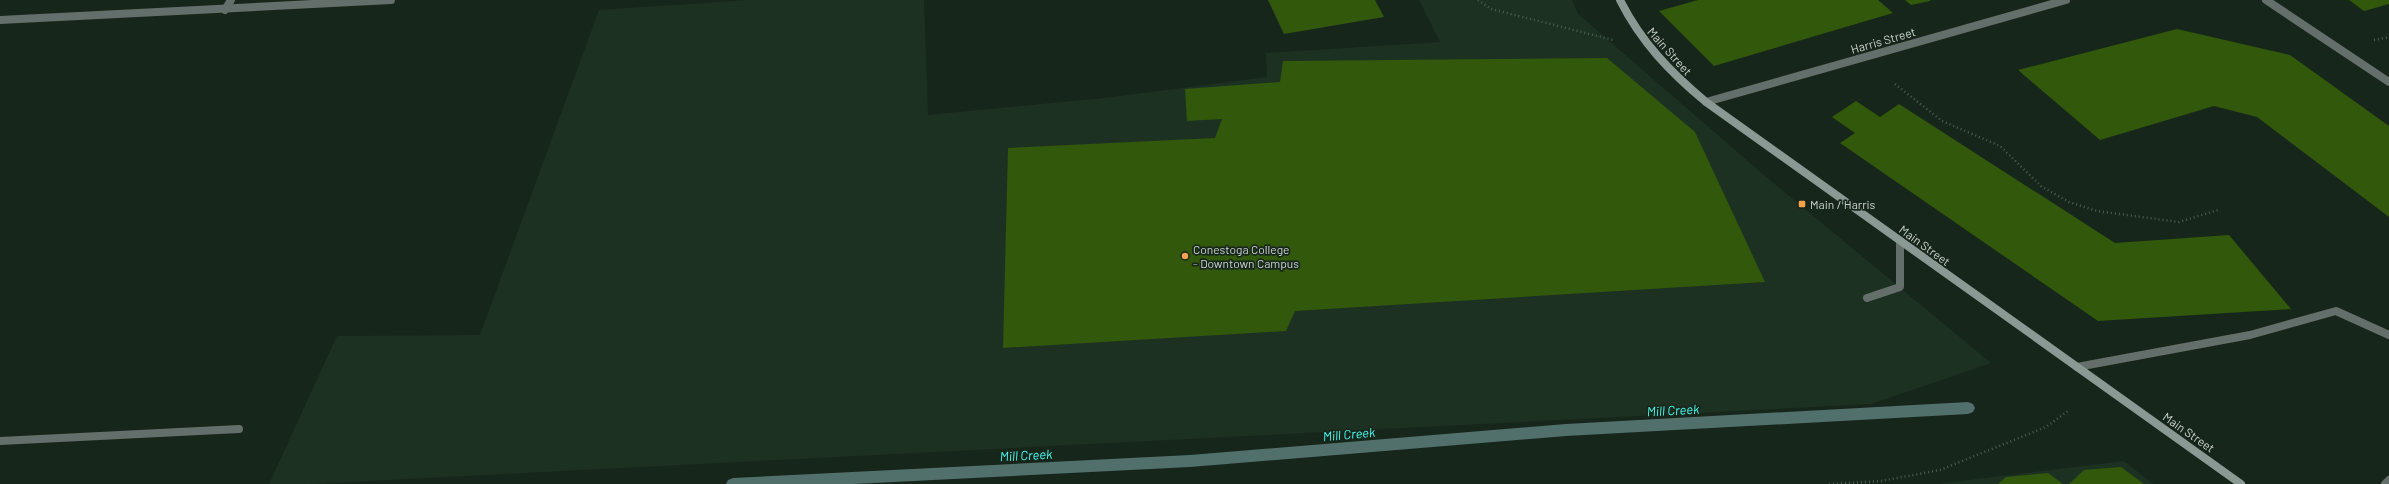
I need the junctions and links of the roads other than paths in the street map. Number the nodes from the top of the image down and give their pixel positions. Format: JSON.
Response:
{"nodes":[{"id":1,"x":231,"y":0,"type":"edge"},
{"id":2,"x":391,"y":0,"type":"edge"},
{"id":3,"x":1620,"y":0,"type":"edge"},
{"id":4,"x":2066,"y":0,"type":"edge"},
{"id":5,"x":2266,"y":0,"type":"edge"},
{"id":6,"x":225,"y":10,"type":"junction"},
{"id":7,"x":0,"y":20,"type":"edge"},
{"id":8,"x":2389,"y":82,"type":"edge"},
{"id":9,"x":1706,"y":102,"type":"junction"},
{"id":10,"x":1900,"y":241,"type":"junction"},
{"id":11,"x":1867,"y":298,"type":"dead end"},
{"id":12,"x":2389,"y":335,"type":"edge"},
{"id":13,"x":2077,"y":367,"type":"junction"},
{"id":14,"x":239,"y":429,"type":"dead end"},
{"id":15,"x":0,"y":441,"type":"edge"},
{"id":16,"x":2389,"y":480,"type":"edge"},
{"id":17,"x":2241,"y":484,"type":"edge"},
{"id":18,"x":2385,"y":484,"type":"edge"}],
"edges":[{"from":1,"to":6,"type":"street"},
{"from":2,"to":6,"type":"street"},
{"from":3,"to":9,"type":"main road","name":"Main Street"},
{"from":4,"to":9,"type":"street","name":"Harris Street"},
{"from":5,"to":8,"type":"street"},
{"from":6,"to":7,"type":"street"},
{"from":9,"to":10,"type":"main road","name":"Main Street"},
{"from":10,"to":11,"type":"street"},
{"from":10,"to":13,"type":"main road","name":"Main Street"},
{"from":12,"to":13,"type":"street"},
{"from":13,"to":17,"type":"main road","name":"Main Street"},
{"from":14,"to":15,"type":"street"},
{"from":16,"to":18,"type":"street"}]}
